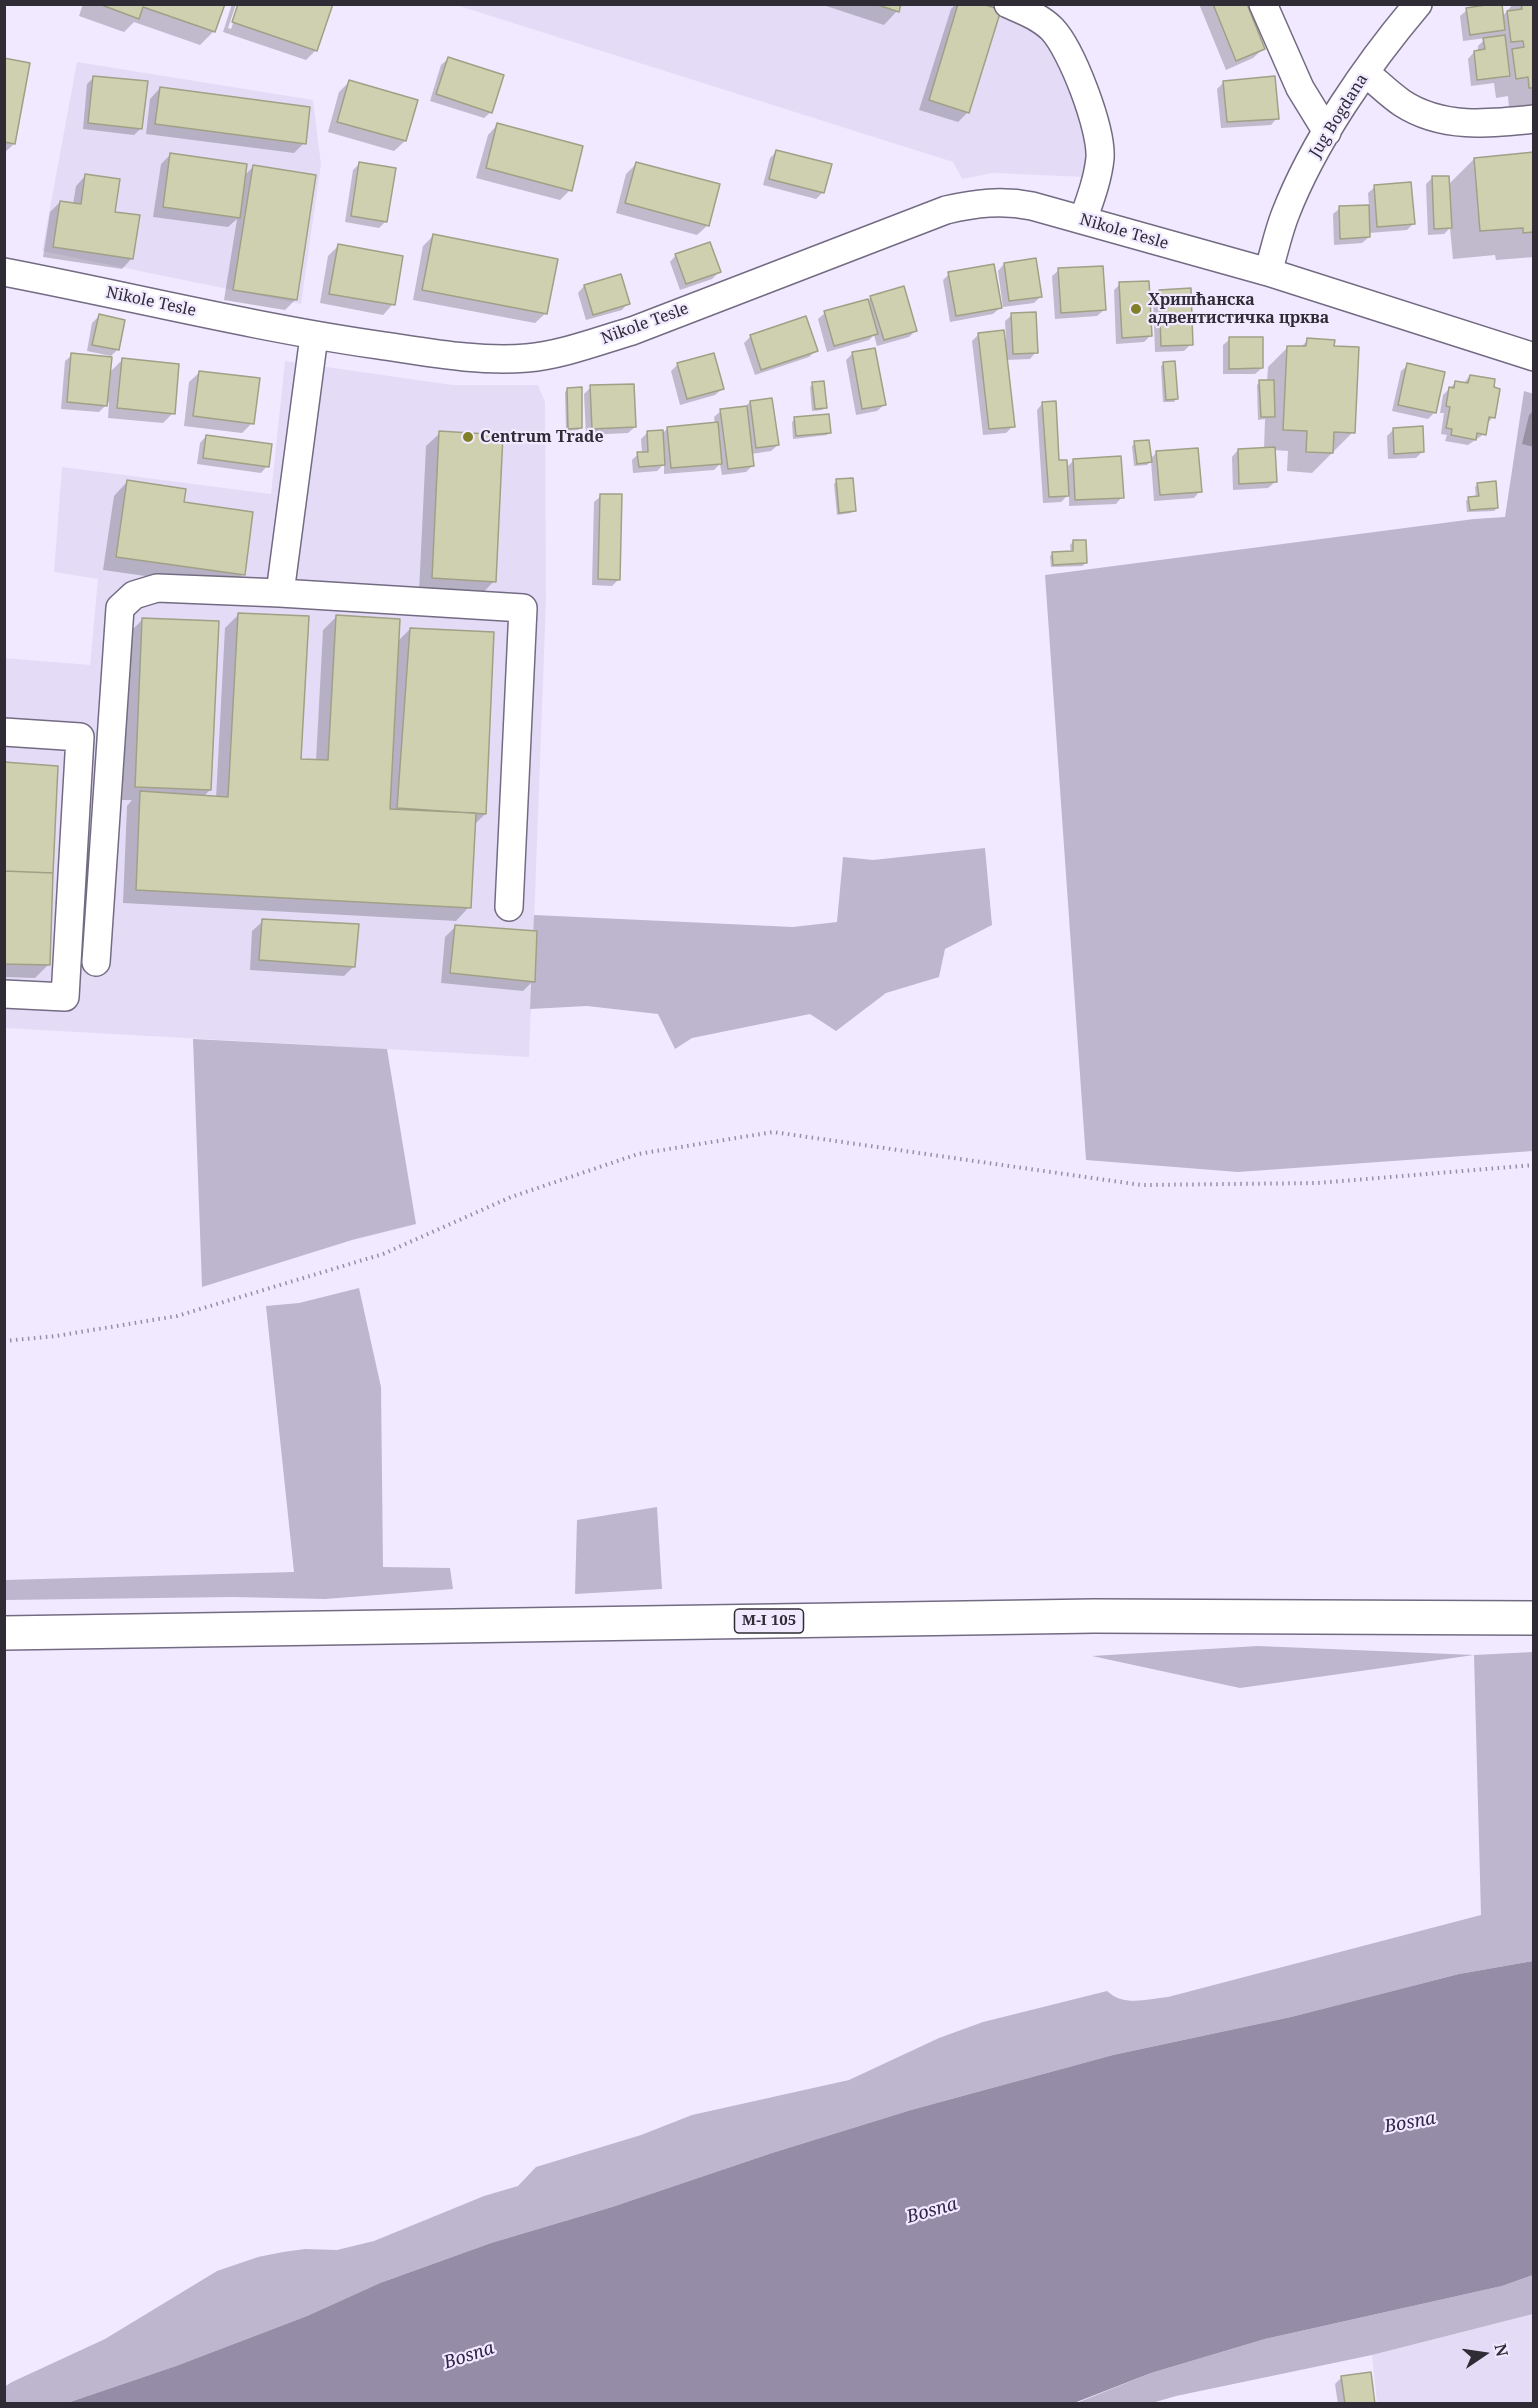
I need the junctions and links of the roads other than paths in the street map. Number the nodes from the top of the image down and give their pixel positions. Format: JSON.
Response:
{"nodes":[{"id":1,"x":1008,"y":4,"type":"edge"},
{"id":2,"x":1263,"y":4,"type":"edge"},
{"id":3,"x":1418,"y":4,"type":"edge"},
{"id":4,"x":1366,"y":73,"type":"junction"},
{"id":5,"x":1533,"y":119,"type":"edge"},
{"id":6,"x":1327,"y":132,"type":"junction"},
{"id":7,"x":1083,"y":220,"type":"junction"},
{"id":8,"x":4,"y":272,"type":"edge"},
{"id":9,"x":1268,"y":272,"type":"junction"},
{"id":10,"x":314,"y":336,"type":"junction"},
{"id":11,"x":1533,"y":357,"type":"edge"},
{"id":12,"x":280,"y":593,"type":"junction"},
{"id":13,"x":4,"y":732,"type":"edge"},
{"id":14,"x":509,"y":907,"type":"dead end"},
{"id":15,"x":96,"y":962,"type":"dead end"},
{"id":16,"x":4,"y":994,"type":"edge"},
{"id":17,"x":1533,"y":1618,"type":"edge"},
{"id":18,"x":4,"y":1633,"type":"edge"}],
"edges":[{"from":1,"to":7,"type":"street"},
{"from":2,"to":6,"type":"street"},
{"from":3,"to":4,"type":"street","name":"Jug Bogdana"},
{"from":4,"to":5,"type":"street"},
{"from":4,"to":6,"type":"street","name":"Jug Bogdana"},
{"from":6,"to":9,"type":"street","name":"Jug Bogdana"},
{"from":7,"to":9,"type":"street","name":"Nikole Tesle"},
{"from":7,"to":10,"type":"street","name":"Nikole Tesle"},
{"from":8,"to":10,"type":"street","name":"Nikole Tesle"},
{"from":9,"to":11,"type":"street","name":"Nikole Tesle"},
{"from":10,"to":12,"type":"street"},
{"from":12,"to":14,"type":"street"},
{"from":12,"to":15,"type":"street"},
{"from":13,"to":16,"type":"street"},
{"from":17,"to":18,"type":"main road","number":"M-I 105"}]}
